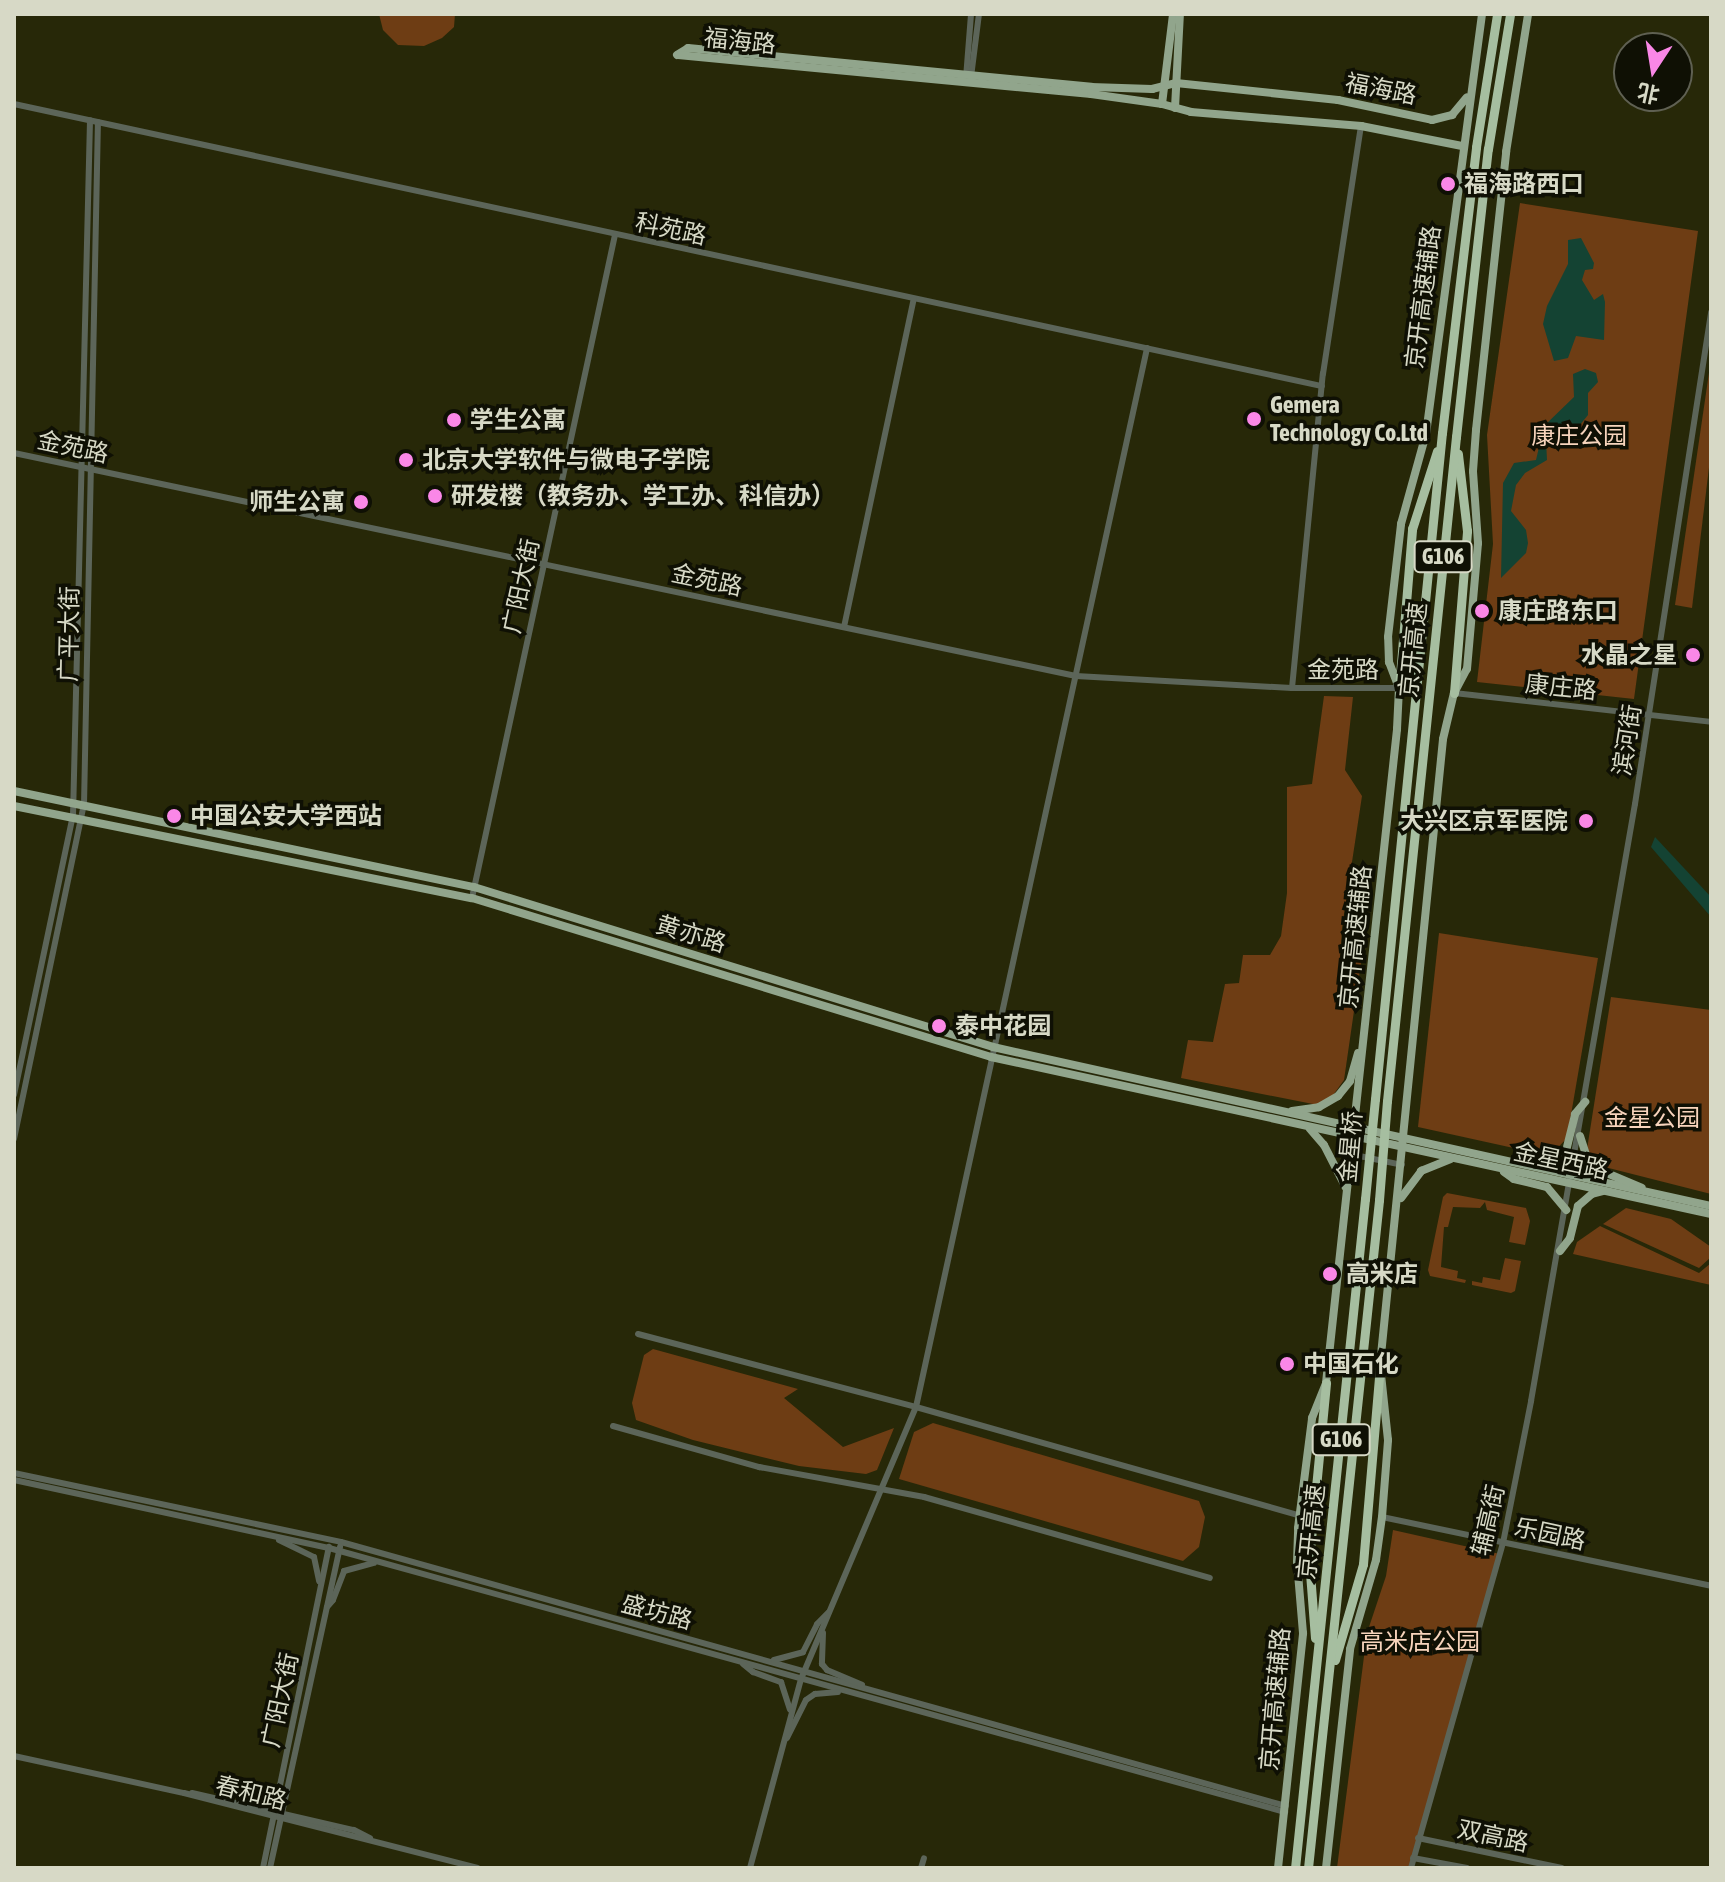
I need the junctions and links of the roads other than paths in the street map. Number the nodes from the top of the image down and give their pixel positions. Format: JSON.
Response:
{"nodes":[{"id":1,"x":971,"y":14,"type":"edge"},
{"id":2,"x":979,"y":14,"type":"edge"},
{"id":3,"x":1173,"y":14,"type":"edge"},
{"id":4,"x":1180,"y":14,"type":"edge"},
{"id":5,"x":1482,"y":14,"type":"edge"},
{"id":6,"x":1497,"y":14,"type":"edge"},
{"id":7,"x":1510,"y":14,"type":"edge"},
{"id":8,"x":1528,"y":14,"type":"edge"},
{"id":9,"x":969,"y":73,"type":"junction"},
{"id":10,"x":967,"y":83,"type":"junction"},
{"id":11,"x":1176,"y":83,"type":"junction"},
{"id":12,"x":1163,"y":86,"type":"junction"},
{"id":13,"x":1470,"y":92,"type":"junction"},
{"id":14,"x":14,"y":104,"type":"edge"},
{"id":15,"x":1162,"y":104,"type":"junction"},
{"id":16,"x":1175,"y":108,"type":"junction"},
{"id":17,"x":94,"y":121,"type":"junction"},
{"id":18,"x":1361,"y":126,"type":"junction"},
{"id":19,"x":1462,"y":146,"type":"junction"},
{"id":20,"x":615,"y":235,"type":"junction"},
{"id":21,"x":914,"y":299,"type":"junction"},
{"id":22,"x":1711,"y":312,"type":"edge"},
{"id":23,"x":1147,"y":348,"type":"junction"},
{"id":24,"x":1322,"y":386,"type":"junction"},
{"id":25,"x":1442,"y":433,"type":"junction"},
{"id":26,"x":1456,"y":437,"type":"junction"},
{"id":27,"x":14,"y":453,"type":"edge"},
{"id":28,"x":86,"y":468,"type":"junction"},
{"id":29,"x":545,"y":564,"type":"junction"},
{"id":30,"x":844,"y":627,"type":"junction"},
{"id":31,"x":1076,"y":676,"type":"junction"},
{"id":32,"x":1292,"y":688,"type":"junction"},
{"id":33,"x":1399,"y":688,"type":"junction"},
{"id":34,"x":1454,"y":693,"type":"junction"},
{"id":35,"x":1650,"y":715,"type":"junction"},
{"id":36,"x":1711,"y":722,"type":"edge"},
{"id":37,"x":14,"y":791,"type":"edge"},
{"id":38,"x":73,"y":802,"type":"junction"},
{"id":39,"x":84,"y":805,"type":"junction"},
{"id":40,"x":14,"y":806,"type":"edge"},
{"id":41,"x":78,"y":817,"type":"junction"},
{"id":42,"x":474,"y":887,"type":"junction"},
{"id":43,"x":472,"y":898,"type":"junction"},
{"id":44,"x":1363,"y":1045,"type":"junction"},
{"id":45,"x":992,"y":1052,"type":"junction"},
{"id":46,"x":14,"y":1095,"type":"edge"},
{"id":47,"x":1375,"y":1099,"type":"joint"},
{"id":48,"x":1387,"y":1101,"type":"joint"},
{"id":49,"x":1585,"y":1102,"type":"junction"},
{"id":50,"x":1354,"y":1107,"type":"junction"},
{"id":51,"x":1286,"y":1112,"type":"junction"},
{"id":52,"x":1405,"y":1116,"type":"junction"},
{"id":53,"x":1306,"y":1126,"type":"junction"},
{"id":54,"x":1352,"y":1132,"type":"junction"},
{"id":55,"x":1580,"y":1136,"type":"junction"},
{"id":56,"x":14,"y":1139,"type":"edge"},
{"id":57,"x":1403,"y":1142,"type":"junction"},
{"id":58,"x":1350,"y":1154,"type":"junction"},
{"id":59,"x":1452,"y":1159,"type":"junction"},
{"id":60,"x":1402,"y":1165,"type":"junction"},
{"id":61,"x":1535,"y":1165,"type":"junction"},
{"id":62,"x":1500,"y":1169,"type":"junction"},
{"id":63,"x":1572,"y":1178,"type":"junction"},
{"id":64,"x":1606,"y":1191,"type":"junction"},
{"id":65,"x":1646,"y":1191,"type":"junction"},
{"id":66,"x":1347,"y":1196,"type":"junction"},
{"id":67,"x":1365,"y":1199,"type":"joint"},
{"id":68,"x":1379,"y":1200,"type":"joint"},
{"id":69,"x":1398,"y":1202,"type":"junction"},
{"id":70,"x":1711,"y":1206,"type":"edge"},
{"id":71,"x":1566,"y":1210,"type":"junction"},
{"id":72,"x":1711,"y":1214,"type":"edge"},
{"id":73,"x":1560,"y":1251,"type":"junction"},
{"id":74,"x":638,"y":1334,"type":"dead end"},
{"id":75,"x":1380,"y":1365,"type":"junction"},
{"id":76,"x":1326,"y":1383,"type":"junction"},
{"id":77,"x":916,"y":1407,"type":"junction"},
{"id":78,"x":613,"y":1426,"type":"dead end"},
{"id":79,"x":14,"y":1473,"type":"edge"},
{"id":80,"x":14,"y":1480,"type":"edge"},
{"id":81,"x":883,"y":1488,"type":"junction"},
{"id":82,"x":1300,"y":1516,"type":"junction"},
{"id":83,"x":1382,"y":1517,"type":"junction"},
{"id":84,"x":273,"y":1535,"type":"junction"},
{"id":85,"x":341,"y":1542,"type":"junction"},
{"id":86,"x":1503,"y":1543,"type":"junction"},
{"id":87,"x":330,"y":1544,"type":"junction"},
{"id":88,"x":339,"y":1551,"type":"junction"},
{"id":89,"x":380,"y":1562,"type":"junction"},
{"id":90,"x":1210,"y":1578,"type":"dead end"},
{"id":91,"x":1711,"y":1586,"type":"edge"},
{"id":92,"x":320,"y":1590,"type":"junction"},
{"id":93,"x":327,"y":1607,"type":"junction"},
{"id":94,"x":830,"y":1611,"type":"junction"},
{"id":95,"x":824,"y":1624,"type":"junction"},
{"id":96,"x":760,"y":1659,"type":"junction"},
{"id":97,"x":740,"y":1662,"type":"junction"},
{"id":98,"x":804,"y":1671,"type":"junction"},
{"id":99,"x":801,"y":1679,"type":"junction"},
{"id":100,"x":1316,"y":1682,"type":"junction"},
{"id":101,"x":1328,"y":1683,"type":"junction"},
{"id":102,"x":872,"y":1691,"type":"junction"},
{"id":103,"x":849,"y":1692,"type":"junction"},
{"id":104,"x":789,"y":1722,"type":"junction"},
{"id":105,"x":784,"y":1740,"type":"junction"},
{"id":106,"x":14,"y":1756,"type":"edge"},
{"id":107,"x":1285,"y":1809,"type":"junction"},
{"id":108,"x":277,"y":1815,"type":"junction"},
{"id":109,"x":1418,"y":1838,"type":"junction"},
{"id":110,"x":924,"y":1858,"type":"dead end"},
{"id":111,"x":1413,"y":1858,"type":"junction"},
{"id":112,"x":263,"y":1868,"type":"edge"},
{"id":113,"x":270,"y":1868,"type":"edge"},
{"id":114,"x":478,"y":1868,"type":"edge"},
{"id":115,"x":750,"y":1868,"type":"edge"},
{"id":116,"x":921,"y":1868,"type":"edge"},
{"id":117,"x":1278,"y":1868,"type":"edge"},
{"id":118,"x":1295,"y":1868,"type":"edge"},
{"id":119,"x":1308,"y":1868,"type":"edge"},
{"id":120,"x":1326,"y":1868,"type":"edge"},
{"id":121,"x":1411,"y":1868,"type":"edge"},
{"id":122,"x":1467,"y":1868,"type":"edge"},
{"id":123,"x":1562,"y":1868,"type":"edge"}],
"edges":[{"from":1,"to":9,"type":"street"},
{"from":2,"to":9,"type":"street"},
{"from":3,"to":12,"type":"main road"},
{"from":4,"to":11,"type":"main road"},
{"from":5,"to":13,"type":"main road","name":"京开高速辅路"},
{"from":6,"to":25,"type":"highway","name":"京开高速","number":"G106"},
{"from":7,"to":26,"type":"highway","name":"京开高速","number":"G106"},
{"from":8,"to":34,"type":"main road"},
{"from":9,"to":10,"type":"street"},
{"from":9,"to":10,"type":"main road","name":"福海路"},
{"from":9,"to":12,"type":"main road","name":"福海路"},
{"from":10,"to":15,"type":"main road","name":"福海路"},
{"from":11,"to":12,"type":"main road","name":"福海路"},
{"from":11,"to":13,"type":"main road","name":"福海路"},
{"from":11,"to":16,"type":"main road"},
{"from":12,"to":15,"type":"main road"},
{"from":13,"to":19,"type":"main road","name":"京开高速辅路"},
{"from":14,"to":17,"type":"street","name":"科苑路"},
{"from":15,"to":16,"type":"main road","name":"福海路"},
{"from":16,"to":18,"type":"main road","name":"福海路"},
{"from":17,"to":20,"type":"street","name":"科苑路"},
{"from":17,"to":28,"type":"street","name":"广平大街"},
{"from":18,"to":19,"type":"main road","name":"福海路"},
{"from":18,"to":24,"type":"street"},
{"from":19,"to":33,"type":"main road","name":"京开高速辅路"},
{"from":20,"to":21,"type":"street","name":"科苑路"},
{"from":20,"to":29,"type":"street","name":"广阳大街"},
{"from":21,"to":23,"type":"street","name":"科苑路"},
{"from":21,"to":30,"type":"street"},
{"from":22,"to":35,"type":"street","name":"滨河街"},
{"from":23,"to":24,"type":"street","name":"科苑路"},
{"from":23,"to":31,"type":"street"},
{"from":24,"to":32,"type":"street"},
{"from":25,"to":33,"type":"highway"},
{"from":25,"to":47,"type":"highway","name":"京开高速","number":"G106"},
{"from":26,"to":34,"type":"highway"},
{"from":26,"to":48,"type":"highway","name":"京开高速","number":"G106"},
{"from":27,"to":28,"type":"street","name":"金苑路"},
{"from":28,"to":29,"type":"street","name":"金苑路"},
{"from":28,"to":38,"type":"street","name":"广平大街"},
{"from":28,"to":39,"type":"street","name":"广平大街"},
{"from":29,"to":30,"type":"street","name":"金苑路"},
{"from":29,"to":42,"type":"street","name":"广阳大街"},
{"from":30,"to":31,"type":"street","name":"金苑路"},
{"from":31,"to":32,"type":"street","name":"金苑路"},
{"from":31,"to":45,"type":"street"},
{"from":32,"to":33,"type":"street","name":"金苑路"},
{"from":33,"to":44,"type":"main road","name":"京开高速辅路"},
{"from":34,"to":35,"type":"street","name":"康庄路"},
{"from":34,"to":52,"type":"main road"},
{"from":35,"to":36,"type":"street","name":"康庄路"},
{"from":35,"to":49,"type":"street","name":"滨河街"},
{"from":37,"to":38,"type":"main road","name":"黄亦路"},
{"from":38,"to":39,"type":"main road","name":"黄亦路"},
{"from":38,"to":41,"type":"street","name":"广平大街"},
{"from":39,"to":41,"type":"street","name":"广平大街"},
{"from":39,"to":42,"type":"main road","name":"黄亦路"},
{"from":40,"to":41,"type":"main road","name":"黄亦路"},
{"from":41,"to":43,"type":"main road","name":"黄亦路"},
{"from":41,"to":46,"type":"street","name":"广平大街"},
{"from":41,"to":56,"type":"street","name":"广平大街"},
{"from":42,"to":43,"type":"street","name":"广阳大街"},
{"from":42,"to":45,"type":"main road","name":"黄亦路"},
{"from":43,"to":45,"type":"main road","name":"黄亦路"},
{"from":44,"to":50,"type":"main road","name":"京开高速辅路"},
{"from":44,"to":51,"type":"main road"},
{"from":45,"to":51,"type":"main road","name":"黄亦路"},
{"from":45,"to":53,"type":"main road","name":"黄亦路"},
{"from":45,"to":77,"type":"street"},
{"from":47,"to":67,"type":"highway","name":"金星桥","number":"G106","bridge":true},
{"from":48,"to":68,"type":"highway","name":"金星桥","number":"G106","bridge":true},
{"from":49,"to":55,"type":"street","name":"滨河街"},
{"from":49,"to":61,"type":"main road"},
{"from":50,"to":52,"type":"street"},
{"from":50,"to":54,"type":"main road","name":"京开高速辅路"},
{"from":51,"to":54,"type":"main road","name":"黄亦路"},
{"from":52,"to":57,"type":"main road"},
{"from":53,"to":54,"type":"main road","name":"黄亦路"},
{"from":53,"to":66,"type":"main road"},
{"from":54,"to":57,"type":"main road"},
{"from":54,"to":58,"type":"main road","name":"京开高速辅路"},
{"from":55,"to":63,"type":"street","name":"滨河街"},
{"from":55,"to":65,"type":"main road"},
{"from":57,"to":59,"type":"main road","name":"金星西路"},
{"from":57,"to":60,"type":"main road"},
{"from":57,"to":61,"type":"main road","name":"金星西路"},
{"from":58,"to":60,"type":"street"},
{"from":58,"to":66,"type":"main road","name":"京开高速辅路"},
{"from":59,"to":62,"type":"main road","name":"金星西路"},
{"from":59,"to":69,"type":"main road"},
{"from":60,"to":69,"type":"main road"},
{"from":61,"to":63,"type":"main road","name":"金星西路"},
{"from":62,"to":63,"type":"main road","name":"金星西路"},
{"from":62,"to":71,"type":"main road"},
{"from":63,"to":64,"type":"main road","name":"金星西路"},
{"from":63,"to":65,"type":"main road","name":"金星西路"},
{"from":63,"to":71,"type":"street","name":"辅高街"},
{"from":64,"to":72,"type":"main road","name":"金星西路"},
{"from":64,"to":73,"type":"main road"},
{"from":65,"to":70,"type":"main road","name":"金星西路"},
{"from":66,"to":76,"type":"main road","name":"京开高速辅路"},
{"from":67,"to":100,"type":"highway","name":"京开高速","number":"G106"},
{"from":68,"to":101,"type":"highway","name":"京开高速","number":"G106"},
{"from":69,"to":75,"type":"main road"},
{"from":71,"to":73,"type":"street","name":"辅高街"},
{"from":73,"to":86,"type":"street","name":"辅高街"},
{"from":74,"to":77,"type":"street"},
{"from":75,"to":83,"type":"main road"},
{"from":75,"to":101,"type":"highway"},
{"from":76,"to":82,"type":"main road","name":"京开高速辅路"},
{"from":76,"to":100,"type":"highway"},
{"from":77,"to":81,"type":"street"},
{"from":77,"to":82,"type":"street"},
{"from":78,"to":81,"type":"street"},
{"from":79,"to":87,"type":"street","name":"盛坊路"},
{"from":80,"to":84,"type":"street","name":"盛坊路"},
{"from":81,"to":90,"type":"street"},
{"from":81,"to":94,"type":"street"},
{"from":82,"to":107,"type":"main road","name":"京开高速辅路"},
{"from":83,"to":86,"type":"street","name":"乐园路"},
{"from":83,"to":120,"type":"main road"},
{"from":84,"to":87,"type":"street","name":"盛坊路"},
{"from":84,"to":92,"type":"street"},
{"from":85,"to":87,"type":"street","name":"盛坊路"},
{"from":85,"to":88,"type":"street","name":"广阳大街"},
{"from":85,"to":96,"type":"street","name":"盛坊路"},
{"from":86,"to":91,"type":"street","name":"乐园路"},
{"from":86,"to":109,"type":"street","name":"辅高街"},
{"from":87,"to":88,"type":"street","name":"盛坊路"},
{"from":87,"to":92,"type":"street","name":"广阳大街"},
{"from":88,"to":89,"type":"street","name":"盛坊路"},
{"from":88,"to":93,"type":"street","name":"广阳大街"},
{"from":89,"to":93,"type":"street"},
{"from":89,"to":97,"type":"street","name":"盛坊路"},
{"from":92,"to":108,"type":"street","name":"广阳大街"},
{"from":93,"to":108,"type":"street","name":"广阳大街"},
{"from":94,"to":95,"type":"street"},
{"from":94,"to":96,"type":"street"},
{"from":95,"to":98,"type":"street"},
{"from":95,"to":102,"type":"street"},
{"from":96,"to":98,"type":"street","name":"盛坊路"},
{"from":97,"to":99,"type":"street","name":"盛坊路"},
{"from":97,"to":104,"type":"street"},
{"from":98,"to":99,"type":"street"},
{"from":98,"to":102,"type":"street","name":"盛坊路"},
{"from":99,"to":103,"type":"street","name":"盛坊路"},
{"from":99,"to":104,"type":"street"},
{"from":100,"to":118,"type":"highway","name":"京开高速","number":"G106"},
{"from":101,"to":119,"type":"highway","name":"京开高速","number":"G106"},
{"from":102,"to":107,"type":"street","name":"盛坊路"},
{"from":103,"to":105,"type":"street"},
{"from":103,"to":107,"type":"street","name":"盛坊路"},
{"from":104,"to":105,"type":"street"},
{"from":105,"to":115,"type":"street"},
{"from":106,"to":108,"type":"street","name":"春和路"},
{"from":107,"to":117,"type":"main road","name":"京开高速辅路"},
{"from":108,"to":112,"type":"street","name":"广阳大街"},
{"from":108,"to":113,"type":"street","name":"广阳大街"},
{"from":108,"to":114,"type":"street","name":"春和路"},
{"from":109,"to":111,"type":"street","name":"辅高街"},
{"from":109,"to":123,"type":"street","name":"双高路"},
{"from":110,"to":116,"type":"street"},
{"from":111,"to":121,"type":"street","name":"辅高街"},
{"from":111,"to":122,"type":"street","name":"双高路"}]}
